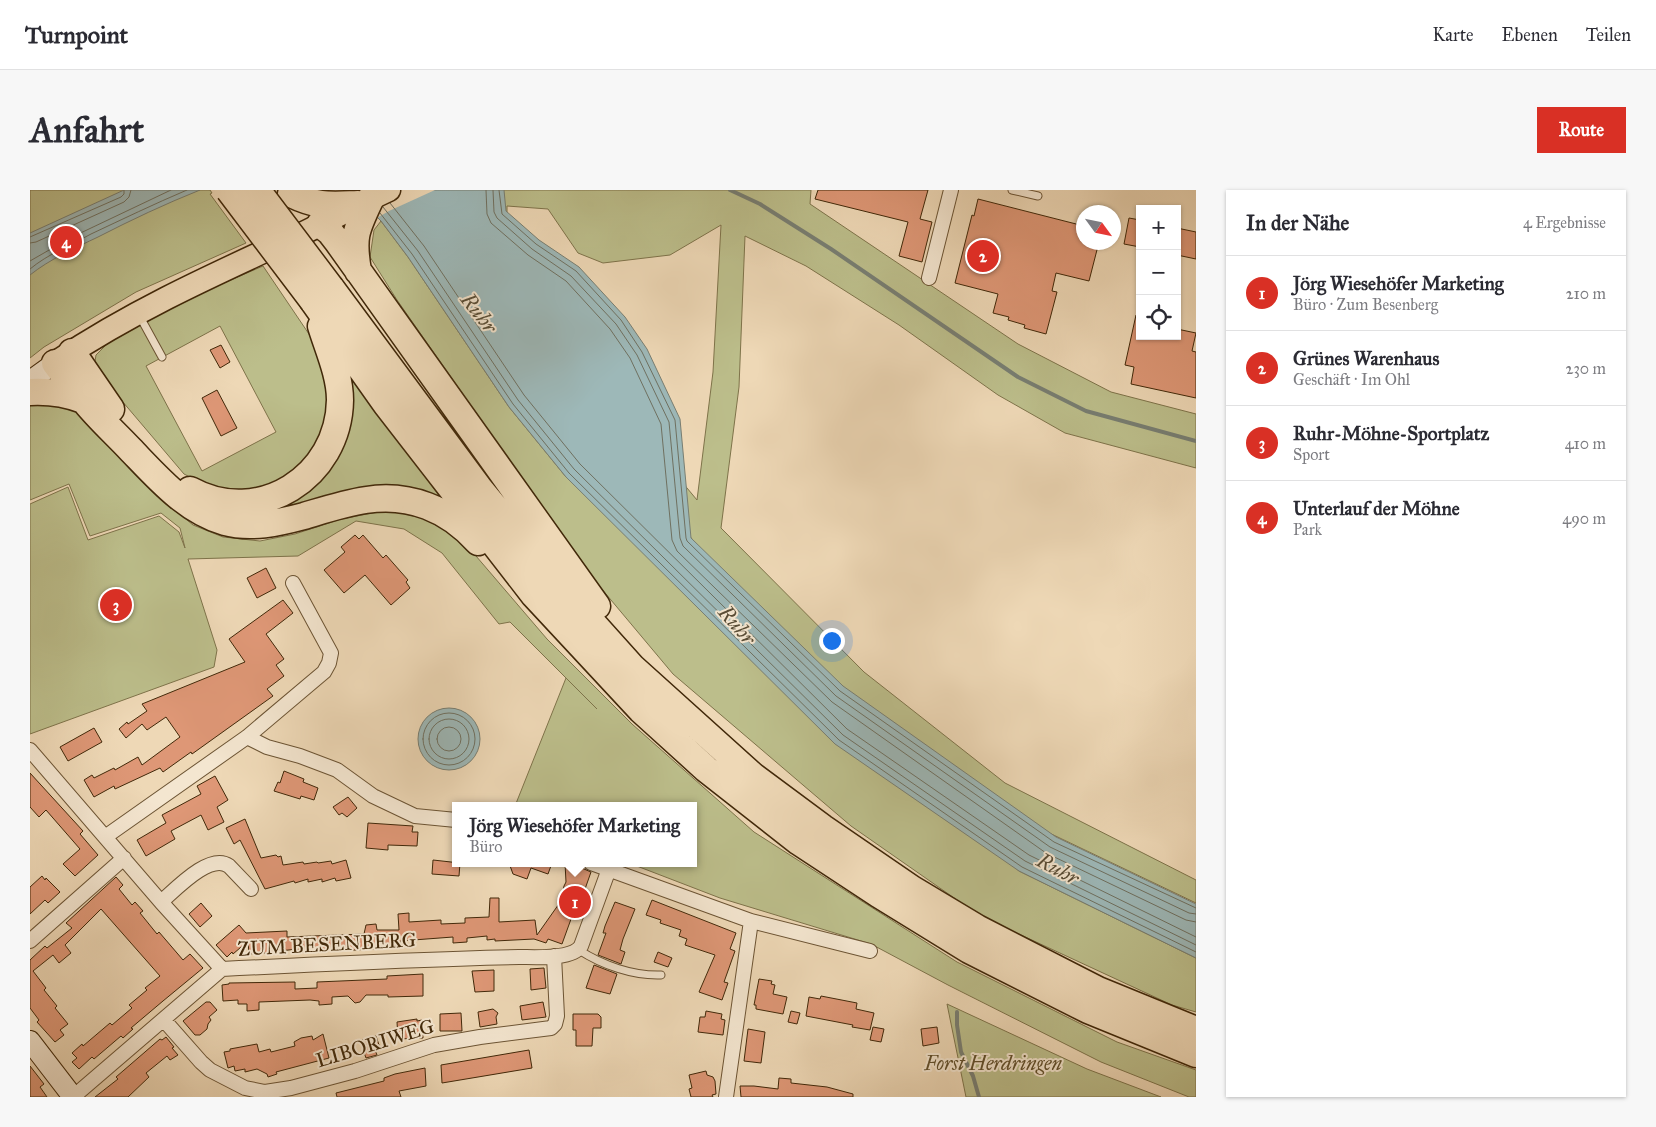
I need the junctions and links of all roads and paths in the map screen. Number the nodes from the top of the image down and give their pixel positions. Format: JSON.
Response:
{"nodes":[{"id":1,"x":229,"y":190,"type":"edge"},
{"id":2,"x":257,"y":190,"type":"edge"},
{"id":3,"x":951,"y":190,"type":"edge"},
{"id":4,"x":1012,"y":190,"type":"edge"},
{"id":5,"x":1038,"y":196,"type":"dead end"},
{"id":6,"x":296,"y":198,"type":"edge"},
{"id":7,"x":352,"y":206,"type":"edge"},
{"id":8,"x":285,"y":242,"type":"junction"},
{"id":9,"x":358,"y":272,"type":"junction"},
{"id":10,"x":929,"y":278,"type":"dead end"},
{"id":11,"x":322,"y":294,"type":"junction"},
{"id":12,"x":138,"y":312,"type":"junction"},
{"id":13,"x":64,"y":357,"type":"junction"},
{"id":14,"x":162,"y":357,"type":"dead end"},
{"id":15,"x":30,"y":381,"type":"edge"},
{"id":16,"x":30,"y":392,"type":"edge"},
{"id":17,"x":83,"y":400,"type":"junction"},
{"id":18,"x":293,"y":583,"type":"dead end"},
{"id":19,"x":548,"y":611,"type":"junction"},
{"id":20,"x":659,"y":692,"type":"junction"},
{"id":21,"x":247,"y":737,"type":"junction"},
{"id":22,"x":30,"y":750,"type":"edge"},
{"id":23,"x":452,"y":820,"type":"edge"},
{"id":24,"x":105,"y":837,"type":"junction"},
{"id":25,"x":124,"y":858,"type":"junction"},
{"id":26,"x":603,"y":867,"type":"edge"},
{"id":27,"x":609,"y":869,"type":"junction"},
{"id":28,"x":251,"y":889,"type":"dead end"},
{"id":29,"x":161,"y":902,"type":"junction"},
{"id":30,"x":751,"y":921,"type":"junction"},
{"id":31,"x":30,"y":941,"type":"edge"},
{"id":32,"x":579,"y":950,"type":"junction"},
{"id":33,"x":870,"y":951,"type":"dead end"},
{"id":34,"x":554,"y":956,"type":"junction"},
{"id":35,"x":222,"y":969,"type":"junction"},
{"id":36,"x":661,"y":975,"type":"dead end"},
{"id":37,"x":164,"y":1020,"type":"junction"},
{"id":38,"x":1196,"y":1030,"type":"edge"},
{"id":39,"x":30,"y":1041,"type":"edge"},
{"id":40,"x":1196,"y":1054,"type":"edge"},
{"id":41,"x":73,"y":1097,"type":"edge"},
{"id":42,"x":726,"y":1097,"type":"edge"}],
"edges":[{"from":1,"to":11,"type":"highway","bridge":true},
{"from":2,"to":11,"type":"highway","bridge":true},
{"from":3,"to":10,"type":"street"},
{"from":4,"to":5,"type":"lane"},
{"from":6,"to":7,"type":"highway"},
{"from":6,"to":8,"type":"highway"},
{"from":7,"to":8,"type":"main road"},
{"from":7,"to":9,"type":"highway"},
{"from":7,"to":9,"type":"highway"},
{"from":8,"to":12,"type":"main road"},
{"from":9,"to":20,"type":"highway"},
{"from":11,"to":13,"type":"highway"},
{"from":11,"to":19,"type":"highway"},
{"from":11,"to":20,"type":"highway"},
{"from":12,"to":13,"type":"main road"},
{"from":12,"to":14,"type":"lane"},
{"from":13,"to":15,"type":"main road"},
{"from":13,"to":17,"type":"highway"},
{"from":16,"to":17,"type":"highway"},
{"from":17,"to":19,"type":"highway"},
{"from":18,"to":21,"type":"street"},
{"from":19,"to":40,"type":"highway"},
{"from":20,"to":38,"type":"highway"},
{"from":21,"to":23,"type":"street"},
{"from":21,"to":24,"type":"street"},
{"from":22,"to":24,"type":"street","name":"ZUM BESENBERG"},
{"from":24,"to":25,"type":"street","name":"ZUM BESENBERG"},
{"from":25,"to":29,"type":"street","name":"ZUM BESENBERG"},
{"from":25,"to":31,"type":"street"},
{"from":26,"to":27,"type":"street"},
{"from":27,"to":30,"type":"street"},
{"from":27,"to":32,"type":"street"},
{"from":28,"to":29,"type":"street"},
{"from":29,"to":35,"type":"street","name":"ZUM BESENBERG"},
{"from":30,"to":33,"type":"street"},
{"from":30,"to":42,"type":"street"},
{"from":32,"to":34,"type":"street","name":"ZUM BESENBERG"},
{"from":32,"to":36,"type":"lane"},
{"from":34,"to":35,"type":"street","name":"ZUM BESENBERG"},
{"from":34,"to":37,"type":"street","name":"LIBORIWEG"},
{"from":35,"to":37,"type":"street"},
{"from":37,"to":41,"type":"street"},
{"from":39,"to":41,"type":"main road"}]}
